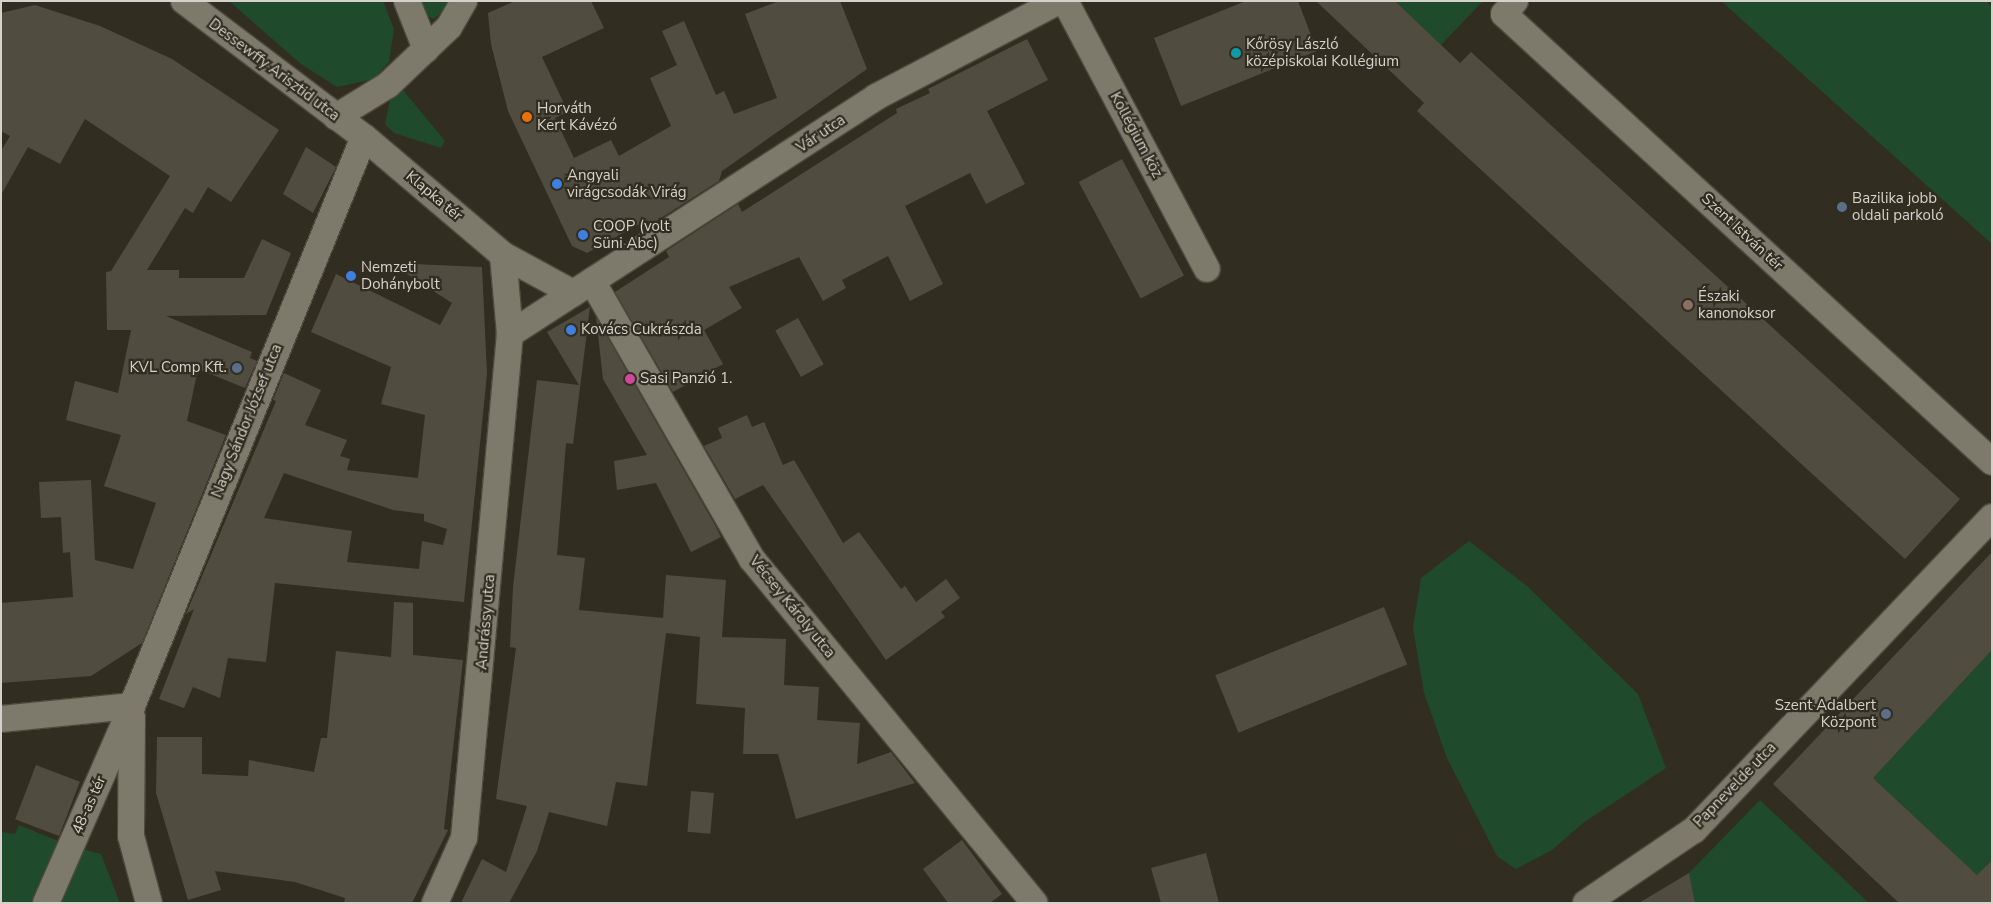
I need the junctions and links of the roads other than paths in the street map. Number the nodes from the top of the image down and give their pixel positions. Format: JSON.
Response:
{"nodes":[{"id":1,"x":184,"y":1,"type":"edge"},
{"id":2,"x":407,"y":1,"type":"edge"},
{"id":3,"x":464,"y":1,"type":"edge"},
{"id":4,"x":1059,"y":1,"type":"edge"},
{"id":5,"x":1065,"y":1,"type":"edge"},
{"id":6,"x":1515,"y":1,"type":"edge"},
{"id":7,"x":426,"y":49,"type":"junction"},
{"id":8,"x":336,"y":117,"type":"junction"},
{"id":9,"x":364,"y":137,"type":"junction"},
{"id":10,"x":503,"y":256,"type":"junction"},
{"id":11,"x":1207,"y":269,"type":"dead end"},
{"id":12,"x":583,"y":287,"type":"junction"},
{"id":13,"x":510,"y":334,"type":"junction"},
{"id":14,"x":1992,"y":462,"type":"edge"},
{"id":15,"x":1992,"y":517,"type":"edge"},
{"id":16,"x":132,"y":706,"type":"junction"},
{"id":17,"x":1,"y":719,"type":"edge"},
{"id":18,"x":46,"y":903,"type":"edge"},
{"id":19,"x":149,"y":903,"type":"edge"},
{"id":20,"x":435,"y":903,"type":"edge"},
{"id":21,"x":1035,"y":903,"type":"edge"},
{"id":22,"x":1586,"y":903,"type":"edge"}],
"edges":[{"from":1,"to":8,"type":"street","name":"Dessewffy Arisztid utca"},
{"from":2,"to":7,"type":"street"},
{"from":3,"to":7,"type":"street"},
{"from":4,"to":12,"type":"street","name":"Vár utca"},
{"from":5,"to":11,"type":"street","name":"Kollégium köz"},
{"from":6,"to":14,"type":"street","name":"Szent István tér"},
{"from":7,"to":8,"type":"street"},
{"from":8,"to":9,"type":"street","name":"Dessewffy Arisztid utca"},
{"from":9,"to":10,"type":"street","name":"Klapka tér"},
{"from":9,"to":16,"type":"street","name":"Nagy Sándor József utca"},
{"from":10,"to":12,"type":"street","name":"Klapka tér"},
{"from":10,"to":13,"type":"street"},
{"from":12,"to":13,"type":"street"},
{"from":12,"to":21,"type":"street","name":"Vécsey Károly utca"},
{"from":13,"to":20,"type":"street","name":"Andrássy utca"},
{"from":15,"to":22,"type":"street","name":"Papnevelde utca"},
{"from":16,"to":17,"type":"street"},
{"from":16,"to":18,"type":"street","name":"48-as tér"},
{"from":16,"to":19,"type":"street","name":"48-as tér"}]}
